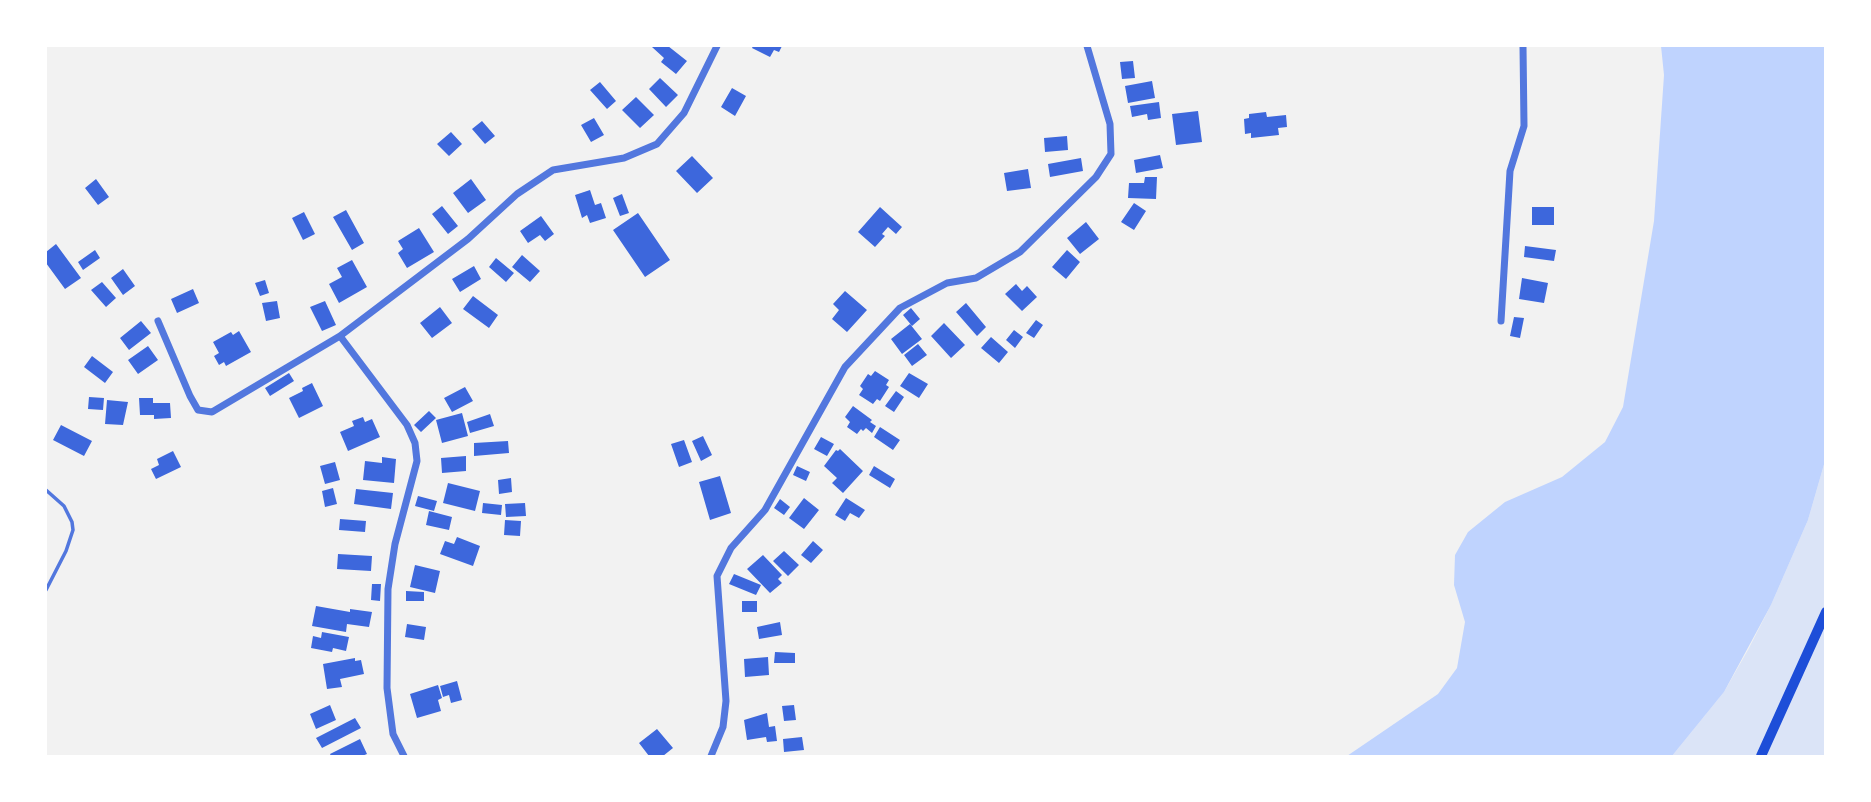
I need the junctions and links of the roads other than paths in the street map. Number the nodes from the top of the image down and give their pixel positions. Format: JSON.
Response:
{"nodes":[{"id":1,"x":717,"y":46,"type":"edge"},
{"id":2,"x":1087,"y":46,"type":"edge"},
{"id":3,"x":1523,"y":46,"type":"edge"},
{"id":4,"x":159,"y":321,"type":"dead end"},
{"id":5,"x":1501,"y":321,"type":"dead end"},
{"id":6,"x":340,"y":336,"type":"junction"},
{"id":7,"x":46,"y":489,"type":"edge"},
{"id":8,"x":46,"y":590,"type":"edge"},
{"id":9,"x":1825,"y":612,"type":"edge"},
{"id":10,"x":404,"y":757,"type":"edge"},
{"id":11,"x":710,"y":757,"type":"edge"},
{"id":12,"x":1761,"y":757,"type":"edge"}],
"edges":[{"from":1,"to":6,"type":"street"},
{"from":2,"to":11,"type":"street"},
{"from":3,"to":5,"type":"street"},
{"from":4,"to":6,"type":"street"},
{"from":6,"to":10,"type":"street"},
{"from":7,"to":8,"type":"lane"},
{"from":9,"to":12,"type":"main road"}]}
